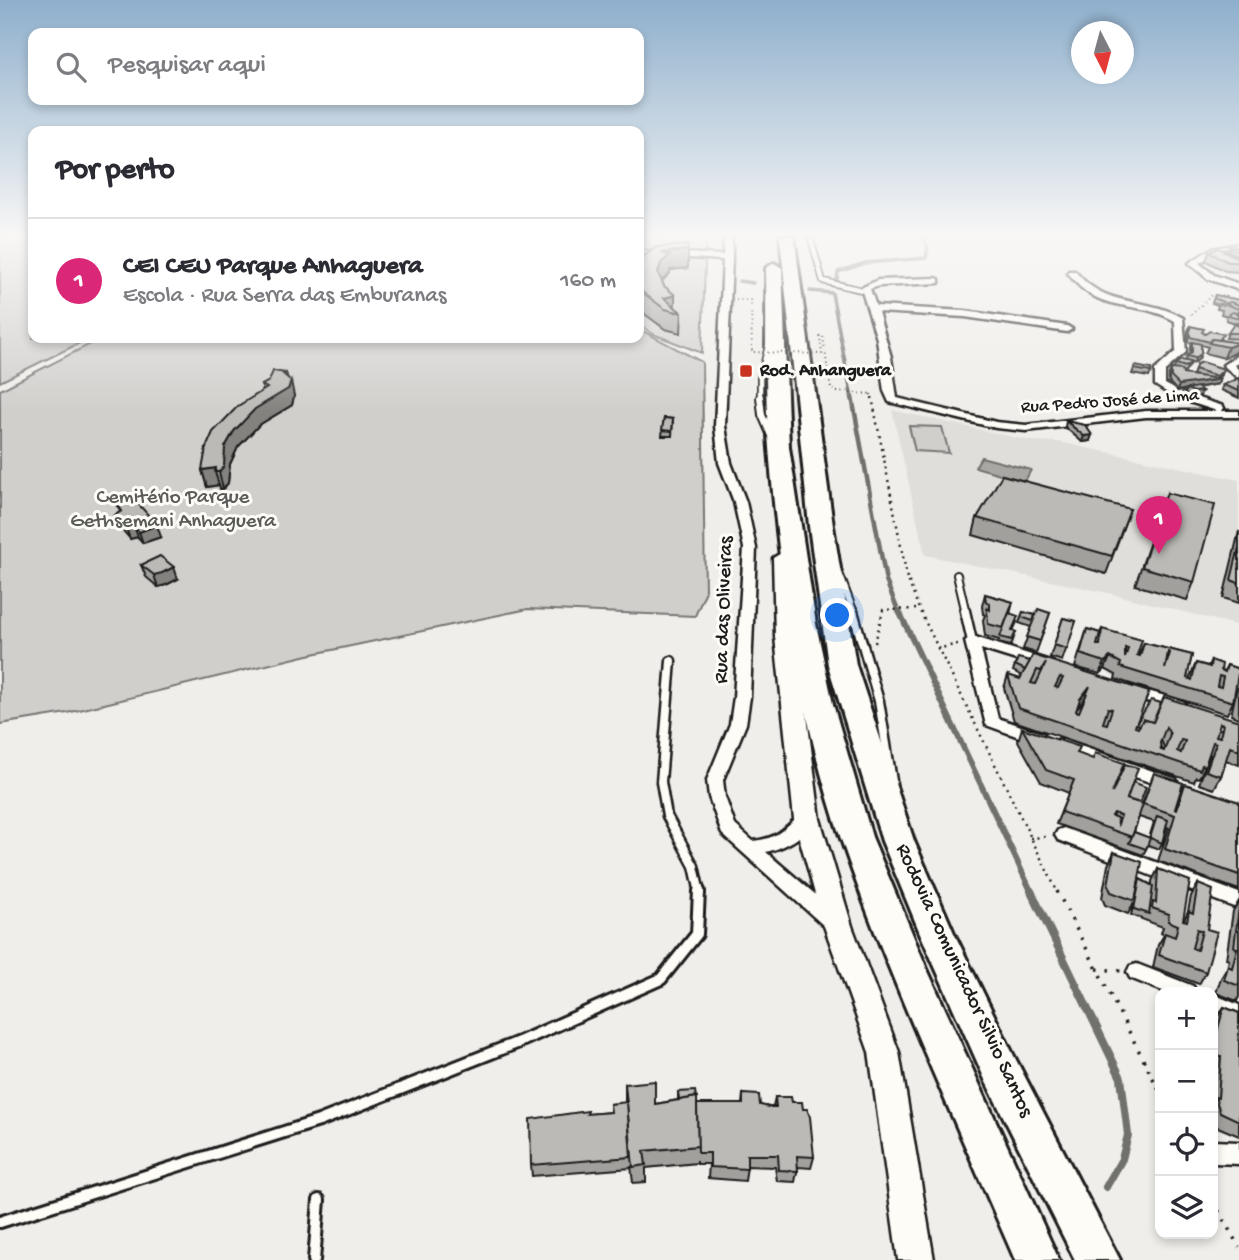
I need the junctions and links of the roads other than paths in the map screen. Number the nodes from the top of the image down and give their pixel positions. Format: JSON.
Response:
{"nodes":[{"id":1,"x":726,"y":295,"type":"edge"},
{"id":2,"x":775,"y":295,"type":"edge"},
{"id":3,"x":794,"y":295,"type":"edge"},
{"id":4,"x":868,"y":295,"type":"edge"},
{"id":5,"x":1094,"y":295,"type":"edge"},
{"id":6,"x":874,"y":309,"type":"junction"},
{"id":7,"x":776,"y":321,"type":"joint"},
{"id":8,"x":1067,"y":329,"type":"dead end"},
{"id":9,"x":1239,"y":357,"type":"edge"},
{"id":10,"x":1239,"y":376,"type":"edge"},
{"id":11,"x":1236,"y":413,"type":"edge"},
{"id":12,"x":779,"y":447,"type":"joint"},
{"id":13,"x":784,"y":489,"type":"junction"},
{"id":14,"x":821,"y":526,"type":"junction"},
{"id":15,"x":957,"y":575,"type":"dead end"},
{"id":16,"x":972,"y":641,"type":"junction"},
{"id":17,"x":671,"y":662,"type":"dead end"},
{"id":18,"x":1066,"y":670,"type":"edge"},
{"id":19,"x":1119,"y":687,"type":"edge"},
{"id":20,"x":1199,"y":712,"type":"edge"},
{"id":21,"x":1188,"y":790,"type":"edge"},
{"id":22,"x":807,"y":819,"type":"junction"},
{"id":23,"x":1064,"y":835,"type":"dead end"},
{"id":24,"x":898,"y":841,"type":"junction"},
{"id":25,"x":749,"y":848,"type":"junction"},
{"id":26,"x":1239,"y":901,"type":"edge"},
{"id":27,"x":838,"y":926,"type":"junction"},
{"id":28,"x":1137,"y":972,"type":"road end"},
{"id":29,"x":1174,"y":987,"type":"edge"},
{"id":30,"x":1218,"y":1005,"type":"edge"},
{"id":31,"x":1239,"y":1014,"type":"edge"},
{"id":32,"x":1218,"y":1152,"type":"edge"},
{"id":33,"x":1239,"y":1153,"type":"edge"},
{"id":34,"x":319,"y":1200,"type":"dead end"},
{"id":35,"x":0,"y":1222,"type":"edge"},
{"id":36,"x":314,"y":1260,"type":"edge"},
{"id":37,"x":916,"y":1260,"type":"edge"},
{"id":38,"x":1037,"y":1260,"type":"edge"},
{"id":39,"x":1098,"y":1260,"type":"edge"}],
"edges":[{"from":1,"to":25,"type":"street","name":"Rua das Oliveiras"},
{"from":2,"to":7,"type":"highway","name":"Rodovia Comunicador Silvio Santos"},
{"from":3,"to":14,"type":"highway","name":"Rodovia Comunicador Silvio Santos"},
{"from":4,"to":6,"type":"street"},
{"from":5,"to":11,"type":"street"},
{"from":6,"to":8,"type":"street"},
{"from":6,"to":11,"type":"street","name":"Rua Pedro José de Lima"},
{"from":7,"to":12,"type":"highway","name":"Rodovia Comunicador Silvio Santos"},
{"from":9,"to":10,"type":"street"},
{"from":12,"to":13,"type":"highway","name":"Rodovia Comunicador Silvio Santos"},
{"from":13,"to":22,"type":"main road"},
{"from":13,"to":38,"type":"highway","name":"Rodovia Comunicador Silvio Santos"},
{"from":14,"to":24,"type":"highway","name":"Rodovia Comunicador Silvio Santos"},
{"from":14,"to":24,"type":"lane"},
{"from":15,"to":16,"type":"lane"},
{"from":16,"to":18,"type":"street"},
{"from":16,"to":21,"type":"street"},
{"from":17,"to":35,"type":"lane"},
{"from":19,"to":20,"type":"street"},
{"from":22,"to":25,"type":"street"},
{"from":22,"to":27,"type":"main road"},
{"from":23,"to":26,"type":"street"},
{"from":24,"to":39,"type":"highway","name":"Rodovia Comunicador Silvio Santos"},
{"from":25,"to":27,"type":"street","name":"Rua das Oliveiras"},
{"from":27,"to":37,"type":"main road"},
{"from":28,"to":29,"type":"street"},
{"from":30,"to":31,"type":"street"},
{"from":32,"to":33,"type":"street"},
{"from":34,"to":36,"type":"lane"}]}
